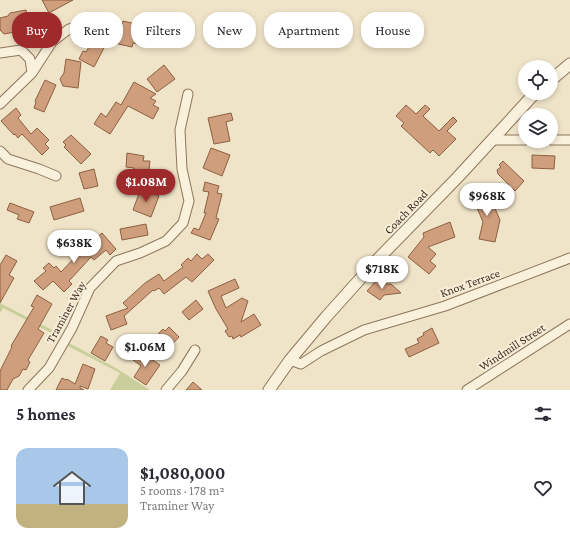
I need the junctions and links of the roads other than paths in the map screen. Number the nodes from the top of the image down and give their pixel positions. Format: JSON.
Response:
{"nodes":[{"id":1,"x":70,"y":29,"type":"edge"},
{"id":2,"x":0,"y":53,"type":"edge"},
{"id":3,"x":570,"y":64,"type":"edge"},
{"id":4,"x":32,"y":73,"type":"junction"},
{"id":5,"x":558,"y":74,"type":"edge"},
{"id":6,"x":188,"y":94,"type":"dead end"},
{"id":7,"x":529,"y":100,"type":"edge"},
{"id":8,"x":0,"y":104,"type":"edge"},
{"id":9,"x":492,"y":140,"type":"junction"},
{"id":10,"x":518,"y":140,"type":"edge"},
{"id":11,"x":558,"y":140,"type":"edge"},
{"id":12,"x":570,"y":140,"type":"edge"},
{"id":13,"x":0,"y":151,"type":"edge"},
{"id":14,"x":56,"y":176,"type":"dead end"},
{"id":15,"x":570,"y":258,"type":"edge"},
{"id":16,"x":570,"y":324,"type":"edge"},
{"id":17,"x":195,"y":350,"type":"dead end"},
{"id":18,"x":290,"y":360,"type":"junction"},
{"id":19,"x":28,"y":390,"type":"edge"},
{"id":20,"x":166,"y":390,"type":"edge"},
{"id":21,"x":269,"y":390,"type":"edge"},
{"id":22,"x":467,"y":390,"type":"edge"}],
"edges":[{"from":1,"to":4,"type":"street"},
{"from":2,"to":4,"type":"street"},
{"from":3,"to":5,"type":"street"},
{"from":4,"to":8,"type":"street"},
{"from":6,"to":19,"type":"street","name":"Traminer Way"},
{"from":7,"to":9,"type":"street","name":"Coach Road"},
{"from":9,"to":10,"type":"street"},
{"from":9,"to":18,"type":"street","name":"Coach Road"},
{"from":11,"to":12,"type":"street"},
{"from":13,"to":14,"type":"street"},
{"from":15,"to":18,"type":"street","name":"Knox Terrace"},
{"from":16,"to":22,"type":"street","name":"Windmill Street"},
{"from":17,"to":20,"type":"street"},
{"from":18,"to":21,"type":"street","name":"Coach Road"}]}
